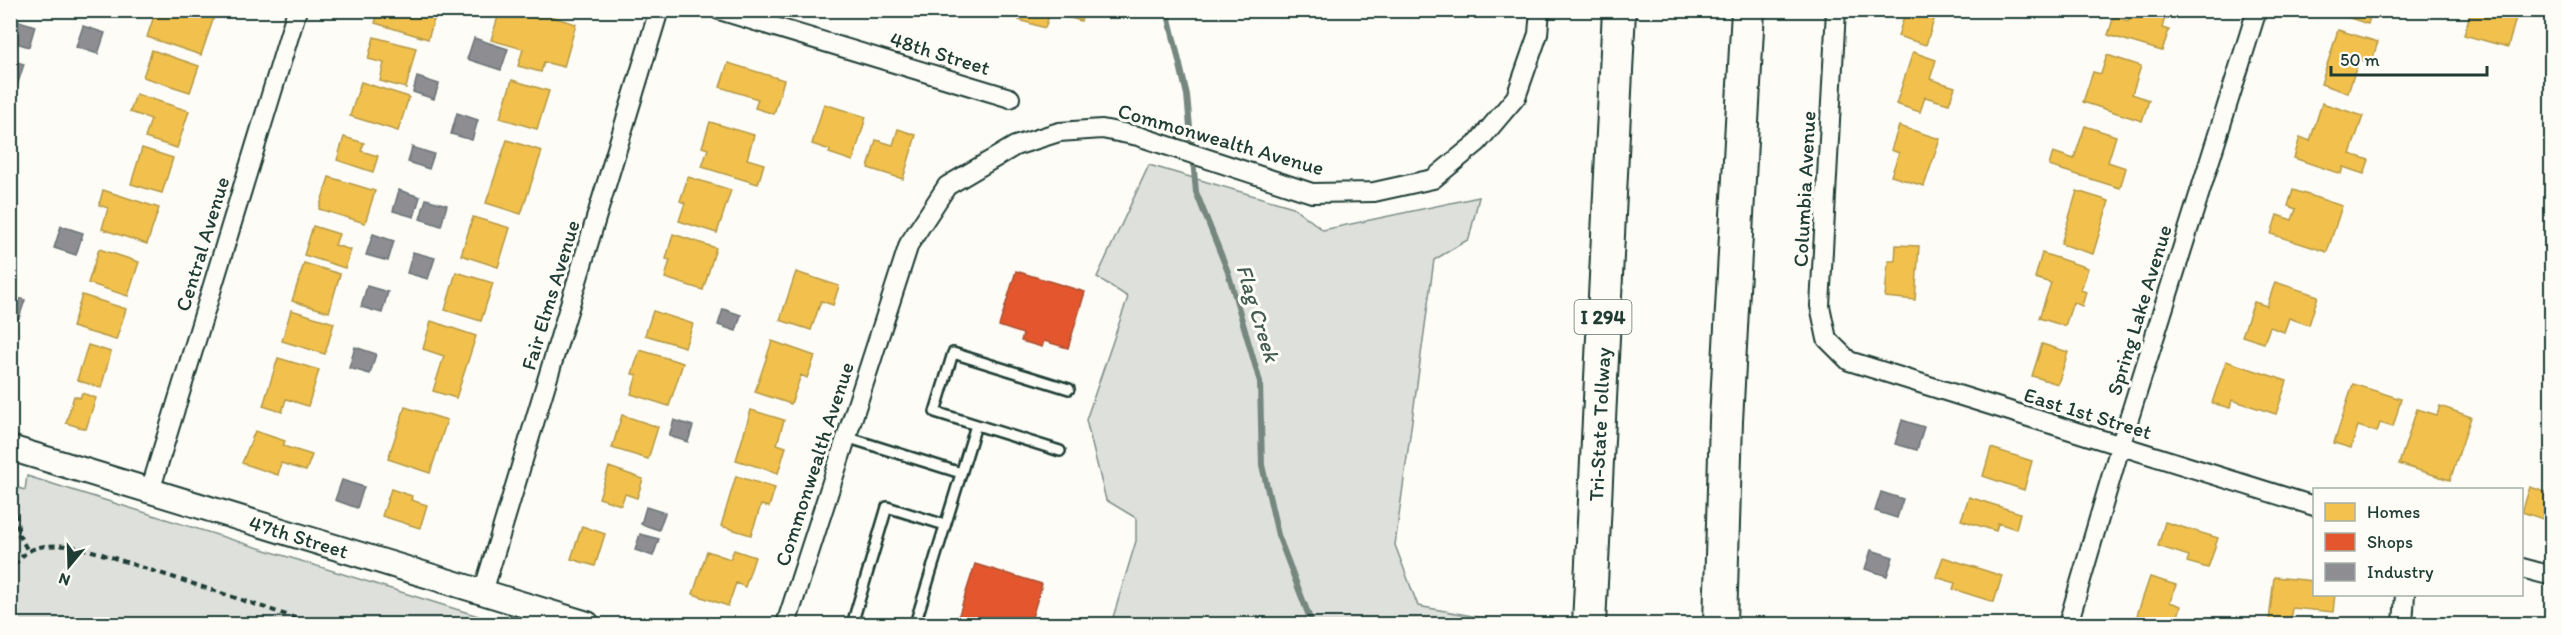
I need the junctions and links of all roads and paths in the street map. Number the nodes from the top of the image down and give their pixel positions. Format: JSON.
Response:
{"nodes":[{"id":1,"x":297,"y":10,"type":"edge"},
{"id":2,"x":659,"y":10,"type":"edge"},
{"id":3,"x":719,"y":10,"type":"edge"},
{"id":4,"x":1540,"y":10,"type":"edge"},
{"id":5,"x":1619,"y":10,"type":"edge"},
{"id":6,"x":1748,"y":10,"type":"edge"},
{"id":7,"x":1836,"y":10,"type":"edge"},
{"id":8,"x":2257,"y":10,"type":"edge"},
{"id":9,"x":1010,"y":98,"type":"dead end"},
{"id":10,"x":1849,"y":361,"type":"joint"},
{"id":11,"x":1070,"y":389,"type":"dead end"},
{"id":12,"x":976,"y":425,"type":"junction"},
{"id":13,"x":846,"y":437,"type":"junction"},
{"id":14,"x":2120,"y":447,"type":"junction"},
{"id":15,"x":10,"y":448,"type":"edge"},
{"id":16,"x":1060,"y":451,"type":"dead end"},
{"id":17,"x":961,"y":473,"type":"junction"},
{"id":18,"x":11,"y":482,"type":"edge"},
{"id":19,"x":150,"y":491,"type":"junction"},
{"id":20,"x":2313,"y":506,"type":"edge"},
{"id":21,"x":945,"y":525,"type":"junction"},
{"id":22,"x":28,"y":551,"type":"junction"},
{"id":23,"x":2523,"y":568,"type":"edge"},
{"id":24,"x":10,"y":575,"type":"edge"},
{"id":25,"x":2552,"y":576,"type":"edge"},
{"id":26,"x":483,"y":592,"type":"junction"},
{"id":27,"x":2405,"y":596,"type":"edge"},
{"id":28,"x":313,"y":624,"type":"edge"},
{"id":29,"x":587,"y":624,"type":"edge"},
{"id":30,"x":786,"y":624,"type":"edge"},
{"id":31,"x":864,"y":624,"type":"edge"},
{"id":32,"x":915,"y":624,"type":"edge"},
{"id":33,"x":1589,"y":624,"type":"edge"},
{"id":34,"x":1720,"y":624,"type":"edge"},
{"id":35,"x":2068,"y":624,"type":"edge"},
{"id":36,"x":2403,"y":624,"type":"edge"}],
"edges":[{"from":1,"to":19,"type":"street","name":"Central Avenue"},
{"from":2,"to":26,"type":"street","name":"Fair Elms Avenue"},
{"from":3,"to":9,"type":"street","name":"48th Street"},
{"from":4,"to":13,"type":"street","name":"Commonwealth Avenue"},
{"from":5,"to":33,"type":"highway","name":"Tri-State Tollway","number":"I 294"},
{"from":6,"to":34,"type":"highway"},
{"from":7,"to":10,"type":"street","name":"Columbia Avenue"},
{"from":8,"to":14,"type":"street","name":"Spring Lake Avenue"},
{"from":10,"to":14,"type":"street","name":"East 1st Street"},
{"from":11,"to":12,"type":"lane"},
{"from":12,"to":16,"type":"lane"},
{"from":12,"to":17,"type":"lane"},
{"from":13,"to":17,"type":"lane"},
{"from":13,"to":30,"type":"street","name":"Commonwealth Avenue"},
{"from":14,"to":20,"type":"street","name":"East 1st Street"},
{"from":14,"to":35,"type":"street","name":"Spring Lake Avenue"},
{"from":15,"to":19,"type":"main road","name":"47th Street"},
{"from":17,"to":21,"type":"lane"},
{"from":18,"to":22,"type":"path"},
{"from":19,"to":26,"type":"main road","name":"47th Street"},
{"from":21,"to":31,"type":"lane"},
{"from":21,"to":32,"type":"lane"},
{"from":22,"to":24,"type":"path"},
{"from":22,"to":28,"type":"path"},
{"from":23,"to":25,"type":"street"},
{"from":26,"to":29,"type":"main road","name":"47th Street"},
{"from":27,"to":36,"type":"street"}]}
